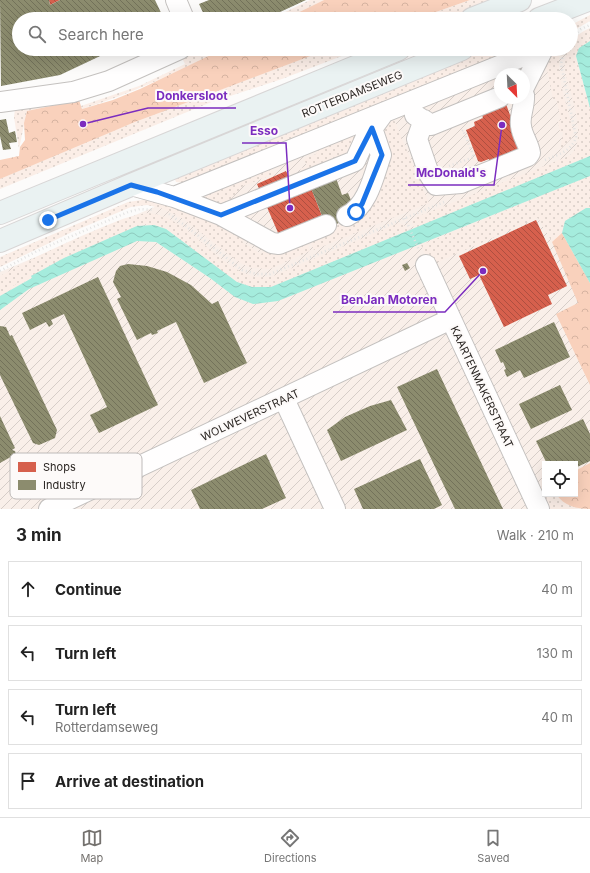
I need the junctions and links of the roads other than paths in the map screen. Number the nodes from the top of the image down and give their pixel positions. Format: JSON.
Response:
{"nodes":[{"id":1,"x":176,"y":0,"type":"edge"},
{"id":2,"x":520,"y":0,"type":"edge"},
{"id":3,"x":587,"y":0,"type":"edge"},
{"id":4,"x":181,"y":12,"type":"edge"},
{"id":5,"x":490,"y":12,"type":"edge"},
{"id":6,"x":557,"y":12,"type":"edge"},
{"id":7,"x":576,"y":12,"type":"edge"},
{"id":8,"x":164,"y":56,"type":"edge"},
{"id":9,"x":381,"y":56,"type":"edge"},
{"id":10,"x":445,"y":56,"type":"edge"},
{"id":11,"x":525,"y":56,"type":"edge"},
{"id":12,"x":539,"y":56,"type":"edge"},
{"id":13,"x":530,"y":74,"type":"edge"},
{"id":14,"x":494,"y":99,"type":"edge"},
{"id":15,"x":0,"y":102,"type":"edge"},
{"id":16,"x":525,"y":104,"type":"edge"},
{"id":17,"x":401,"y":107,"type":"junction"},
{"id":18,"x":424,"y":120,"type":"junction"},
{"id":19,"x":377,"y":122,"type":"junction"},
{"id":20,"x":131,"y":185,"type":"junction"},
{"id":21,"x":174,"y":197,"type":"junction"},
{"id":22,"x":0,"y":214,"type":"edge"},
{"id":23,"x":221,"y":215,"type":"junction"},
{"id":24,"x":347,"y":216,"type":"dead end"},
{"id":25,"x":326,"y":225,"type":"dead end"},
{"id":26,"x":0,"y":241,"type":"edge"},
{"id":27,"x":422,"y":258,"type":"road end"},
{"id":28,"x":450,"y":319,"type":"junction"},
{"id":29,"x":284,"y":399,"type":"junction"},
{"id":30,"x":142,"y":465,"type":"edge"},
{"id":31,"x":70,"y":499,"type":"edge"},
{"id":32,"x":49,"y":509,"type":"edge"},
{"id":33,"x":336,"y":509,"type":"edge"},
{"id":34,"x":539,"y":509,"type":"edge"}],
"edges":[{"from":1,"to":4,"type":"street"},
{"from":2,"to":5,"type":"main road"},
{"from":3,"to":6,"type":"main road"},
{"from":3,"to":7,"type":"street"},
{"from":8,"to":15,"type":"street"},
{"from":9,"to":22,"type":"main road"},
{"from":10,"to":20,"type":"main road","name":"ROTTERDAMSEWEG"},
{"from":11,"to":17,"type":"street"},
{"from":12,"to":13,"type":"street"},
{"from":14,"to":18,"type":"street"},
{"from":16,"to":18,"type":"street"},
{"from":17,"to":18,"type":"street"},
{"from":17,"to":19,"type":"street"},
{"from":19,"to":21,"type":"street"},
{"from":19,"to":23,"type":"street"},
{"from":19,"to":24,"type":"street"},
{"from":20,"to":21,"type":"street"},
{"from":20,"to":26,"type":"main road","name":"ROTTERDAMSEWEG"},
{"from":21,"to":23,"type":"street"},
{"from":23,"to":25,"type":"street"},
{"from":27,"to":28,"type":"street","name":"KAARTENMAKERSTRAAT"},
{"from":28,"to":29,"type":"street","name":"WOLWEVERSTRAAT"},
{"from":28,"to":34,"type":"street","name":"KAARTENMAKERSTRAAT"},
{"from":29,"to":30,"type":"street","name":"WOLWEVERSTRAAT"},
{"from":29,"to":33,"type":"street"},
{"from":31,"to":32,"type":"street","name":"WOLWEVERSTRAAT"}]}
